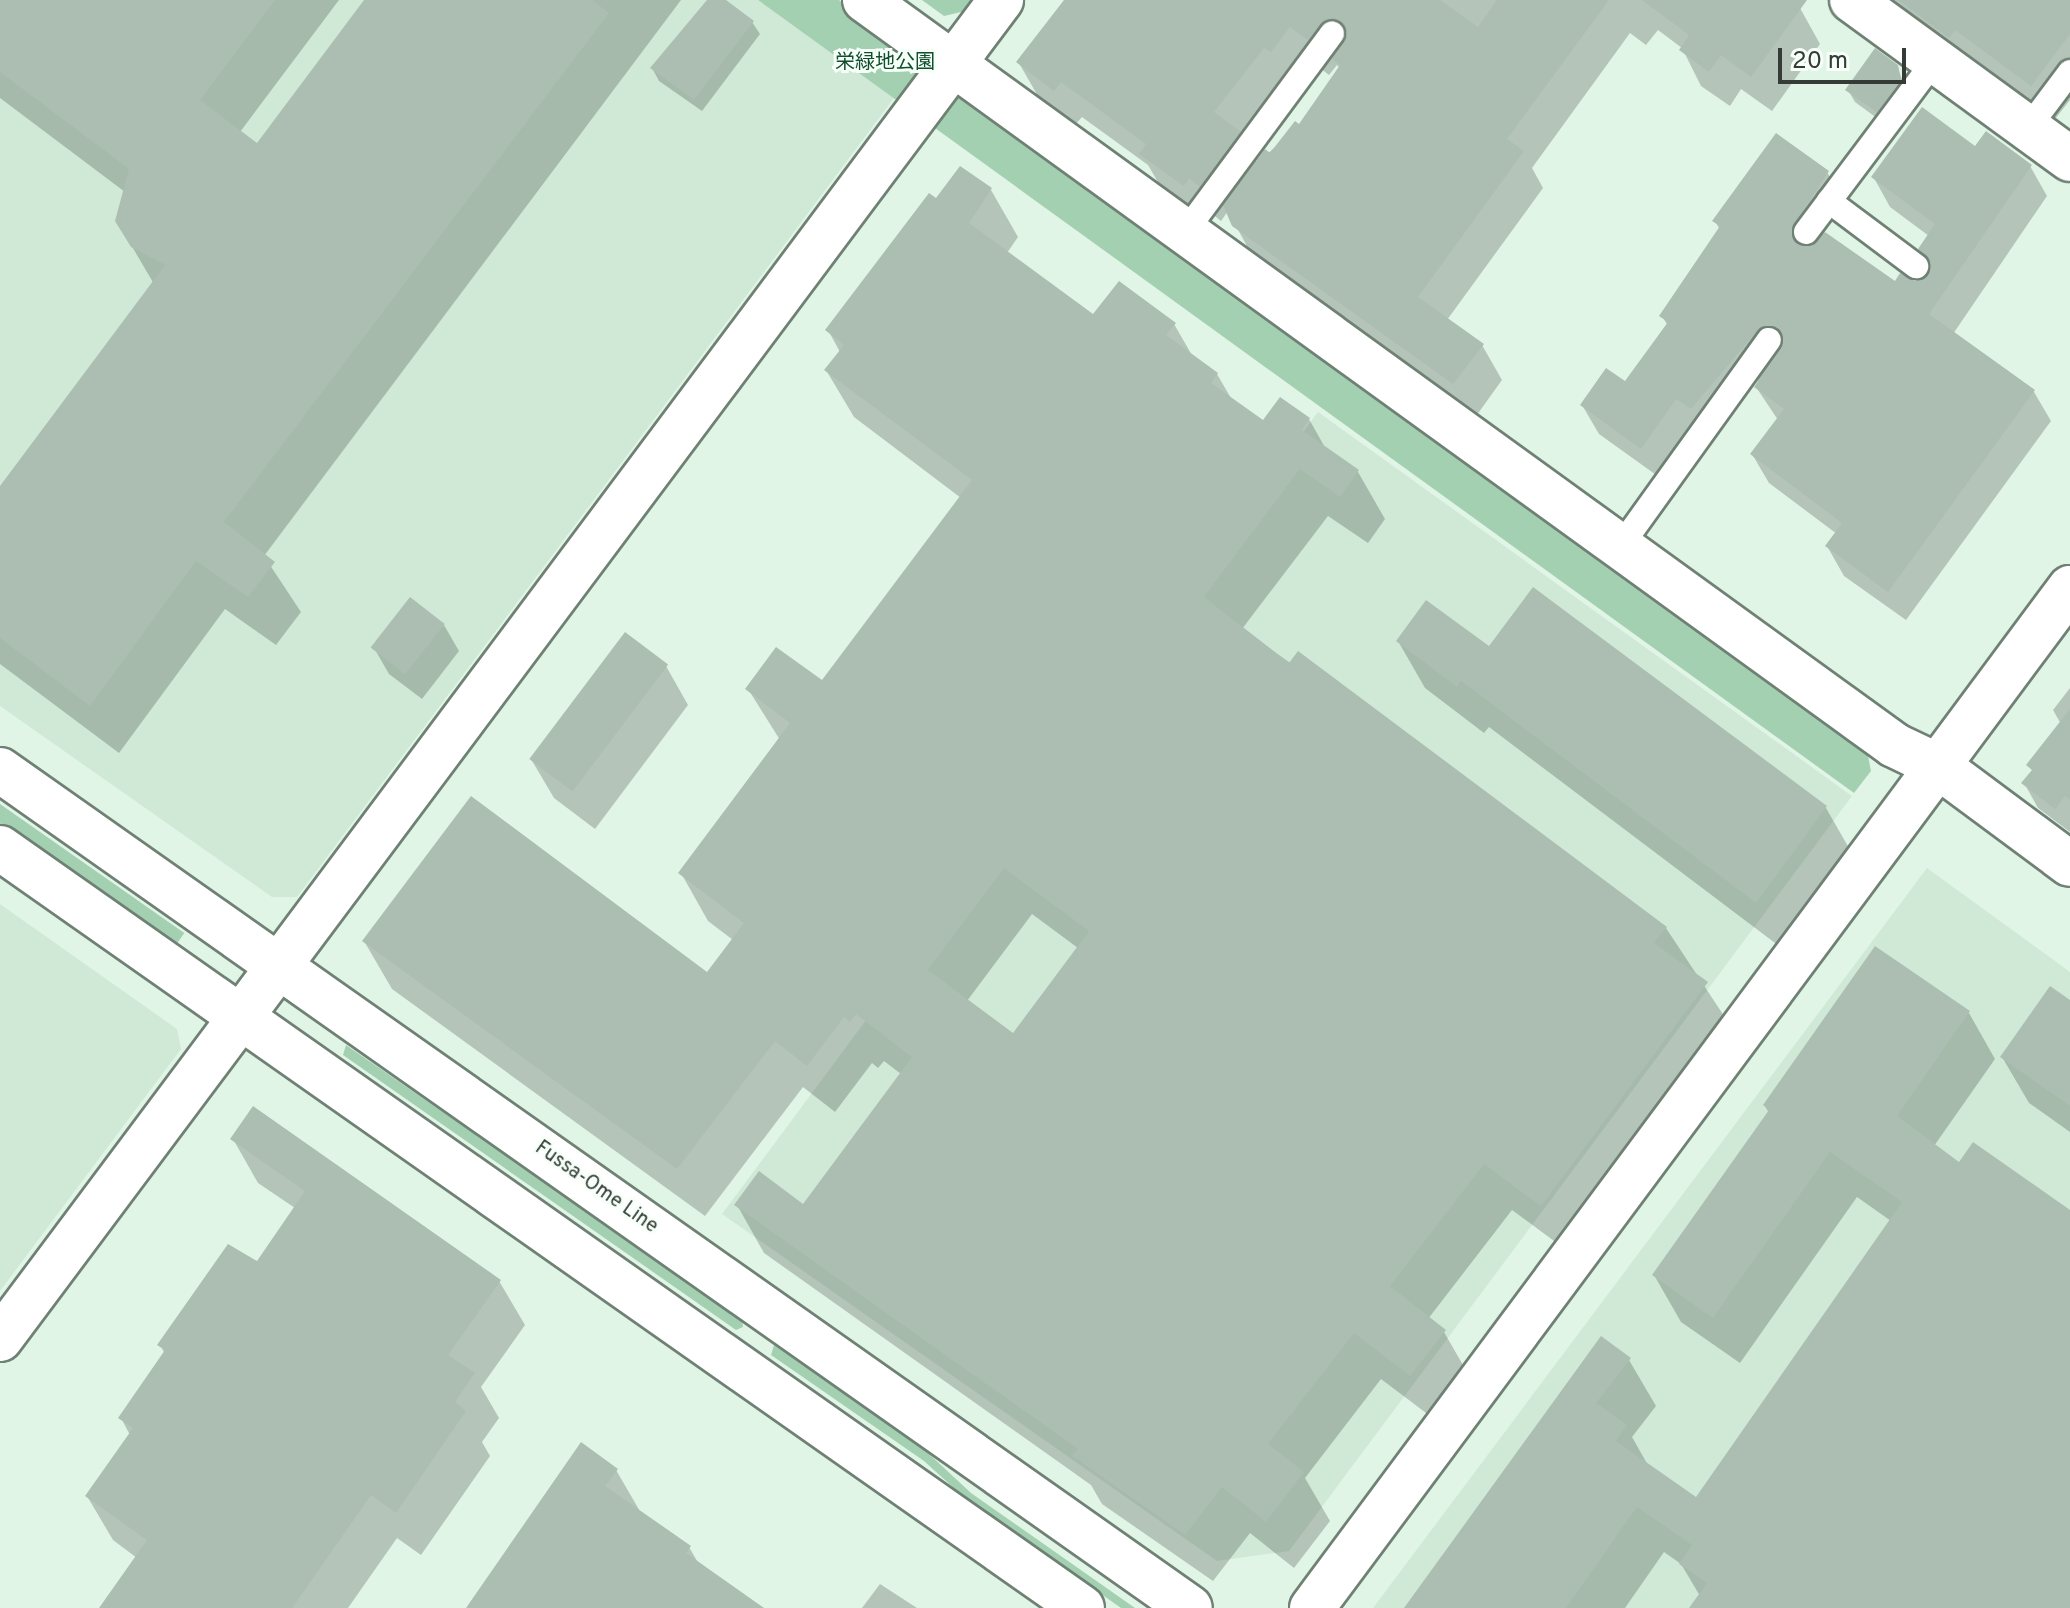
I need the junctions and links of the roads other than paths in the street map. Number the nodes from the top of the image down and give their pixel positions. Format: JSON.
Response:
{"nodes":[{"id":1,"x":865,"y":0,"type":"edge"},
{"id":2,"x":1001,"y":0,"type":"edge"},
{"id":3,"x":1879,"y":8,"type":"edge"},
{"id":4,"x":1332,"y":33,"type":"dead end"},
{"id":5,"x":1935,"y":60,"type":"junction"},
{"id":6,"x":951,"y":62,"type":"junction"},
{"id":7,"x":2070,"y":72,"type":"edge"},
{"id":8,"x":2028,"y":128,"type":"junction"},
{"id":9,"x":2070,"y":159,"type":"edge"},
{"id":10,"x":1829,"y":201,"type":"junction"},
{"id":11,"x":1185,"y":232,"type":"junction"},
{"id":12,"x":1806,"y":232,"type":"dead end"},
{"id":13,"x":1916,"y":266,"type":"dead end"},
{"id":14,"x":1769,"y":340,"type":"dead end"},
{"id":15,"x":1620,"y":547,"type":"junction"},
{"id":16,"x":2070,"y":588,"type":"edge"},
{"id":17,"x":1938,"y":766,"type":"junction"},
{"id":18,"x":0,"y":770,"type":"edge"},
{"id":19,"x":0,"y":848,"type":"edge"},
{"id":20,"x":2070,"y":864,"type":"edge"},
{"id":21,"x":277,"y":965,"type":"junction"},
{"id":22,"x":240,"y":1016,"type":"junction"},
{"id":23,"x":775,"y":1313,"type":"junction"},
{"id":24,"x":0,"y":1339,"type":"edge"},
{"id":25,"x":737,"y":1366,"type":"junction"},
{"id":26,"x":1082,"y":1608,"type":"edge"},
{"id":27,"x":1190,"y":1608,"type":"edge"},
{"id":28,"x":1312,"y":1608,"type":"edge"}],
"edges":[{"from":1,"to":6,"type":"street"},
{"from":2,"to":6,"type":"street"},
{"from":3,"to":5,"type":"street"},
{"from":4,"to":11,"type":"lane"},
{"from":5,"to":8,"type":"street"},
{"from":5,"to":10,"type":"lane"},
{"from":6,"to":11,"type":"street"},
{"from":6,"to":21,"type":"street"},
{"from":7,"to":8,"type":"lane"},
{"from":8,"to":9,"type":"street"},
{"from":10,"to":12,"type":"lane"},
{"from":10,"to":13,"type":"lane"},
{"from":11,"to":15,"type":"street"},
{"from":14,"to":15,"type":"lane"},
{"from":15,"to":17,"type":"street"},
{"from":16,"to":17,"type":"street"},
{"from":17,"to":20,"type":"street"},
{"from":17,"to":28,"type":"street"},
{"from":18,"to":21,"type":"street","name":"Fussa-Ome Line"},
{"from":19,"to":22,"type":"street"},
{"from":21,"to":22,"type":"street"},
{"from":21,"to":23,"type":"street","name":"Fussa-Ome Line"},
{"from":22,"to":24,"type":"street"},
{"from":22,"to":25,"type":"street"},
{"from":23,"to":25,"type":"street"},
{"from":23,"to":27,"type":"street","name":"Fussa-Ome Line"},
{"from":25,"to":26,"type":"street"}]}
